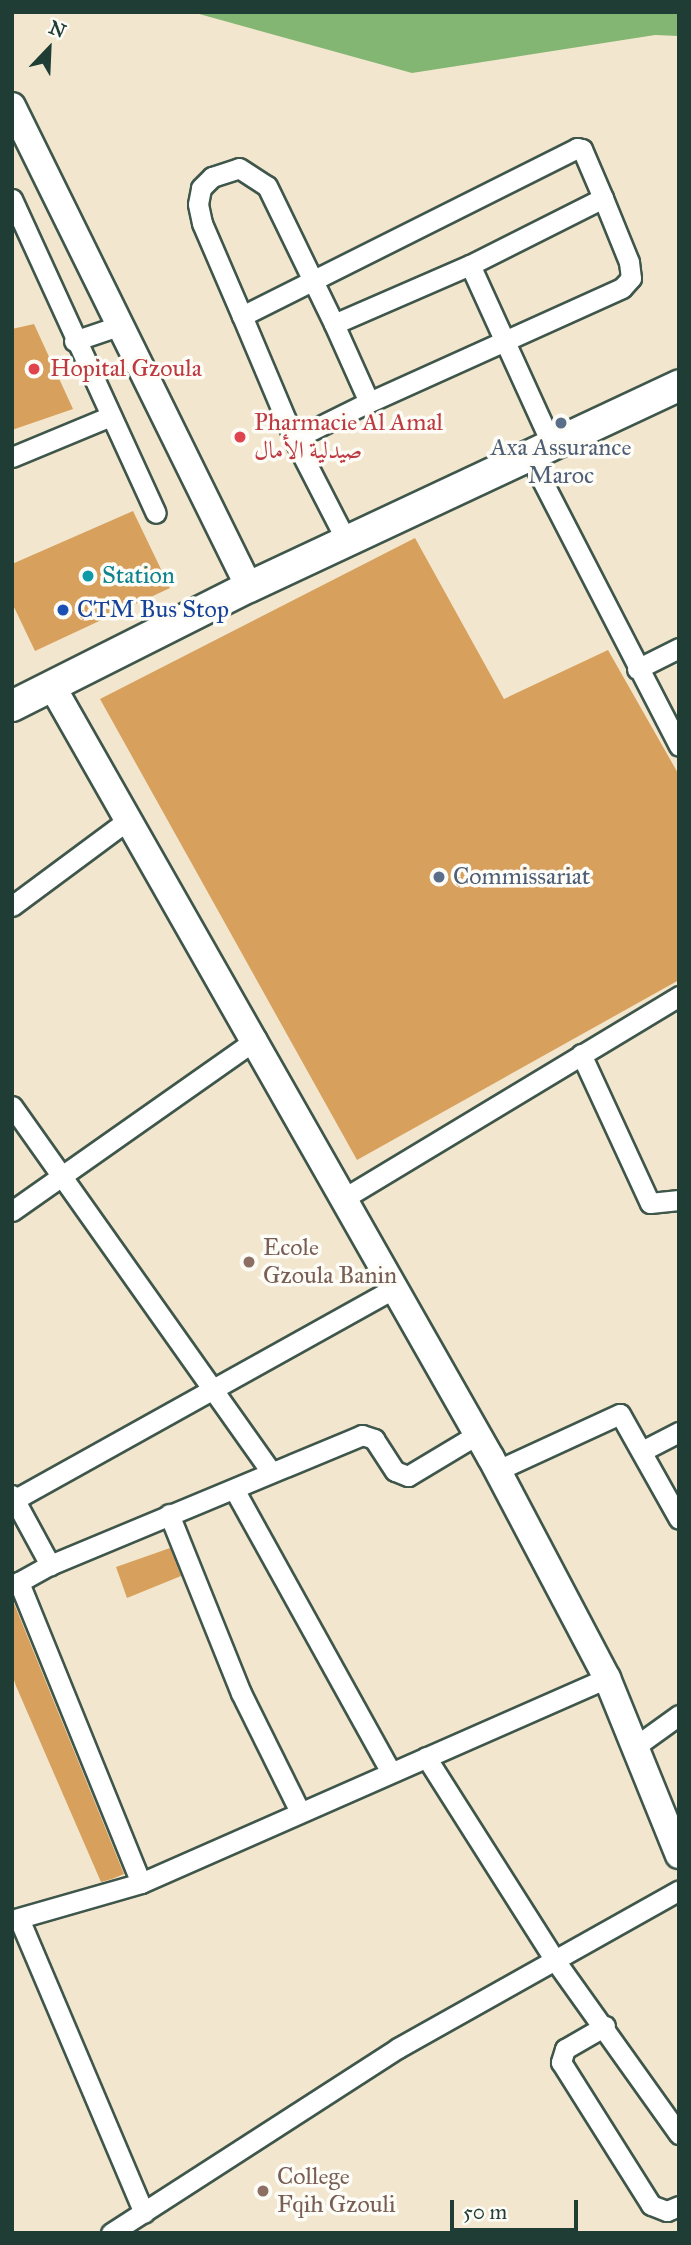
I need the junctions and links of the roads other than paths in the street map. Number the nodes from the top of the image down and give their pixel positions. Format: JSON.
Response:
{"nodes":[{"id":1,"x":12,"y":106,"type":"edge"},
{"id":2,"x":603,"y":198,"type":"junction"},
{"id":3,"x":12,"y":199,"type":"edge"},
{"id":4,"x":470,"y":265,"type":"junction"},
{"id":5,"x":315,"y":280,"type":"junction"},
{"id":6,"x":242,"y":316,"type":"junction"},
{"id":7,"x":334,"y":324,"type":"junction"},
{"id":8,"x":118,"y":326,"type":"junction"},
{"id":9,"x":74,"y":341,"type":"junction"},
{"id":10,"x":505,"y":341,"type":"junction"},
{"id":11,"x":679,"y":386,"type":"edge"},
{"id":12,"x":369,"y":402,"type":"junction"},
{"id":13,"x":111,"y":416,"type":"junction"},
{"id":14,"x":295,"y":439,"type":"junction"},
{"id":15,"x":542,"y":452,"type":"junction"},
{"id":16,"x":12,"y":457,"type":"edge"},
{"id":17,"x":156,"y":513,"type":"dead end"},
{"id":18,"x":348,"y":544,"type":"junction"},
{"id":19,"x":249,"y":587,"type":"junction"},
{"id":20,"x":679,"y":648,"type":"edge"},
{"id":21,"x":637,"y":669,"type":"junction"},
{"id":22,"x":52,"y":686,"type":"junction"},
{"id":23,"x":12,"y":706,"type":"edge"},
{"id":24,"x":676,"y":734,"type":"edge"},
{"id":25,"x":129,"y":819,"type":"junction"},
{"id":26,"x":12,"y":906,"type":"edge"},
{"id":27,"x":679,"y":996,"type":"edge"},
{"id":28,"x":257,"y":1040,"type":"junction"},
{"id":29,"x":581,"y":1054,"type":"junction"},
{"id":30,"x":12,"y":1107,"type":"edge"},
{"id":31,"x":64,"y":1179,"type":"junction"},
{"id":32,"x":346,"y":1198,"type":"junction"},
{"id":33,"x":679,"y":1200,"type":"edge"},
{"id":34,"x":12,"y":1211,"type":"edge"},
{"id":35,"x":394,"y":1288,"type":"junction"},
{"id":36,"x":212,"y":1387,"type":"junction"},
{"id":37,"x":679,"y":1432,"type":"edge"},
{"id":38,"x":478,"y":1434,"type":"junction"},
{"id":39,"x":642,"y":1451,"type":"junction"},
{"id":40,"x":498,"y":1470,"type":"junction"},
{"id":41,"x":270,"y":1471,"type":"junction"},
{"id":42,"x":235,"y":1491,"type":"junction"},
{"id":43,"x":13,"y":1499,"type":"edge"},
{"id":44,"x":169,"y":1514,"type":"junction"},
{"id":45,"x":679,"y":1519,"type":"edge"},
{"id":46,"x":50,"y":1564,"type":"junction"},
{"id":47,"x":607,"y":1678,"type":"junction"},
{"id":48,"x":679,"y":1715,"type":"edge"},
{"id":49,"x":636,"y":1746,"type":"junction"},
{"id":50,"x":426,"y":1757,"type":"junction"},
{"id":51,"x":390,"y":1772,"type":"junction"},
{"id":52,"x":299,"y":1810,"type":"junction"},
{"id":53,"x":679,"y":1855,"type":"edge"},
{"id":54,"x":141,"y":1883,"type":"junction"},
{"id":55,"x":679,"y":1890,"type":"edge"},
{"id":56,"x":16,"y":1921,"type":"edge"},
{"id":57,"x":554,"y":1959,"type":"junction"},
{"id":58,"x":605,"y":2026,"type":"junction"},
{"id":59,"x":679,"y":2134,"type":"edge"},
{"id":60,"x":679,"y":2206,"type":"edge"},
{"id":61,"x":144,"y":2213,"type":"junction"},
{"id":62,"x":111,"y":2233,"type":"edge"}],
"edges":[{"from":1,"to":8,"type":"street"},
{"from":2,"to":4,"type":"street"},
{"from":2,"to":5,"type":"street"},
{"from":2,"to":10,"type":"street"},
{"from":3,"to":9,"type":"street"},
{"from":4,"to":7,"type":"street"},
{"from":4,"to":10,"type":"street"},
{"from":5,"to":6,"type":"street"},
{"from":5,"to":6,"type":"street"},
{"from":5,"to":7,"type":"street"},
{"from":6,"to":14,"type":"street"},
{"from":7,"to":12,"type":"street"},
{"from":8,"to":9,"type":"street"},
{"from":8,"to":19,"type":"street"},
{"from":9,"to":13,"type":"street"},
{"from":10,"to":12,"type":"street"},
{"from":10,"to":15,"type":"street"},
{"from":11,"to":15,"type":"main road"},
{"from":12,"to":14,"type":"street"},
{"from":13,"to":16,"type":"street"},
{"from":13,"to":17,"type":"street"},
{"from":14,"to":18,"type":"street"},
{"from":15,"to":18,"type":"main road"},
{"from":15,"to":21,"type":"street"},
{"from":18,"to":19,"type":"main road"},
{"from":19,"to":22,"type":"main road"},
{"from":20,"to":21,"type":"street"},
{"from":21,"to":24,"type":"street"},
{"from":22,"to":23,"type":"main road"},
{"from":22,"to":25,"type":"street"},
{"from":25,"to":26,"type":"street"},
{"from":25,"to":28,"type":"street"},
{"from":27,"to":29,"type":"street"},
{"from":28,"to":31,"type":"street"},
{"from":28,"to":32,"type":"street"},
{"from":29,"to":32,"type":"street"},
{"from":29,"to":33,"type":"street"},
{"from":30,"to":31,"type":"street"},
{"from":31,"to":34,"type":"street"},
{"from":31,"to":36,"type":"street"},
{"from":32,"to":35,"type":"street"},
{"from":35,"to":36,"type":"street"},
{"from":35,"to":38,"type":"street"},
{"from":36,"to":41,"type":"street"},
{"from":36,"to":43,"type":"street"},
{"from":37,"to":39,"type":"street"},
{"from":38,"to":40,"type":"street"},
{"from":38,"to":41,"type":"street"},
{"from":39,"to":40,"type":"street"},
{"from":39,"to":45,"type":"street"},
{"from":40,"to":47,"type":"street"},
{"from":41,"to":42,"type":"street"},
{"from":42,"to":44,"type":"street"},
{"from":42,"to":51,"type":"street"},
{"from":43,"to":46,"type":"street"},
{"from":44,"to":46,"type":"street"},
{"from":44,"to":52,"type":"street"},
{"from":46,"to":54,"type":"street"},
{"from":47,"to":49,"type":"street"},
{"from":47,"to":50,"type":"street"},
{"from":48,"to":49,"type":"street"},
{"from":49,"to":53,"type":"street"},
{"from":50,"to":51,"type":"street"},
{"from":50,"to":57,"type":"street"},
{"from":51,"to":52,"type":"street"},
{"from":52,"to":54,"type":"street"},
{"from":54,"to":56,"type":"street"},
{"from":55,"to":57,"type":"street"},
{"from":56,"to":61,"type":"street"},
{"from":57,"to":58,"type":"street"},
{"from":57,"to":61,"type":"street"},
{"from":58,"to":59,"type":"street"},
{"from":58,"to":60,"type":"street"},
{"from":61,"to":62,"type":"street"}]}
